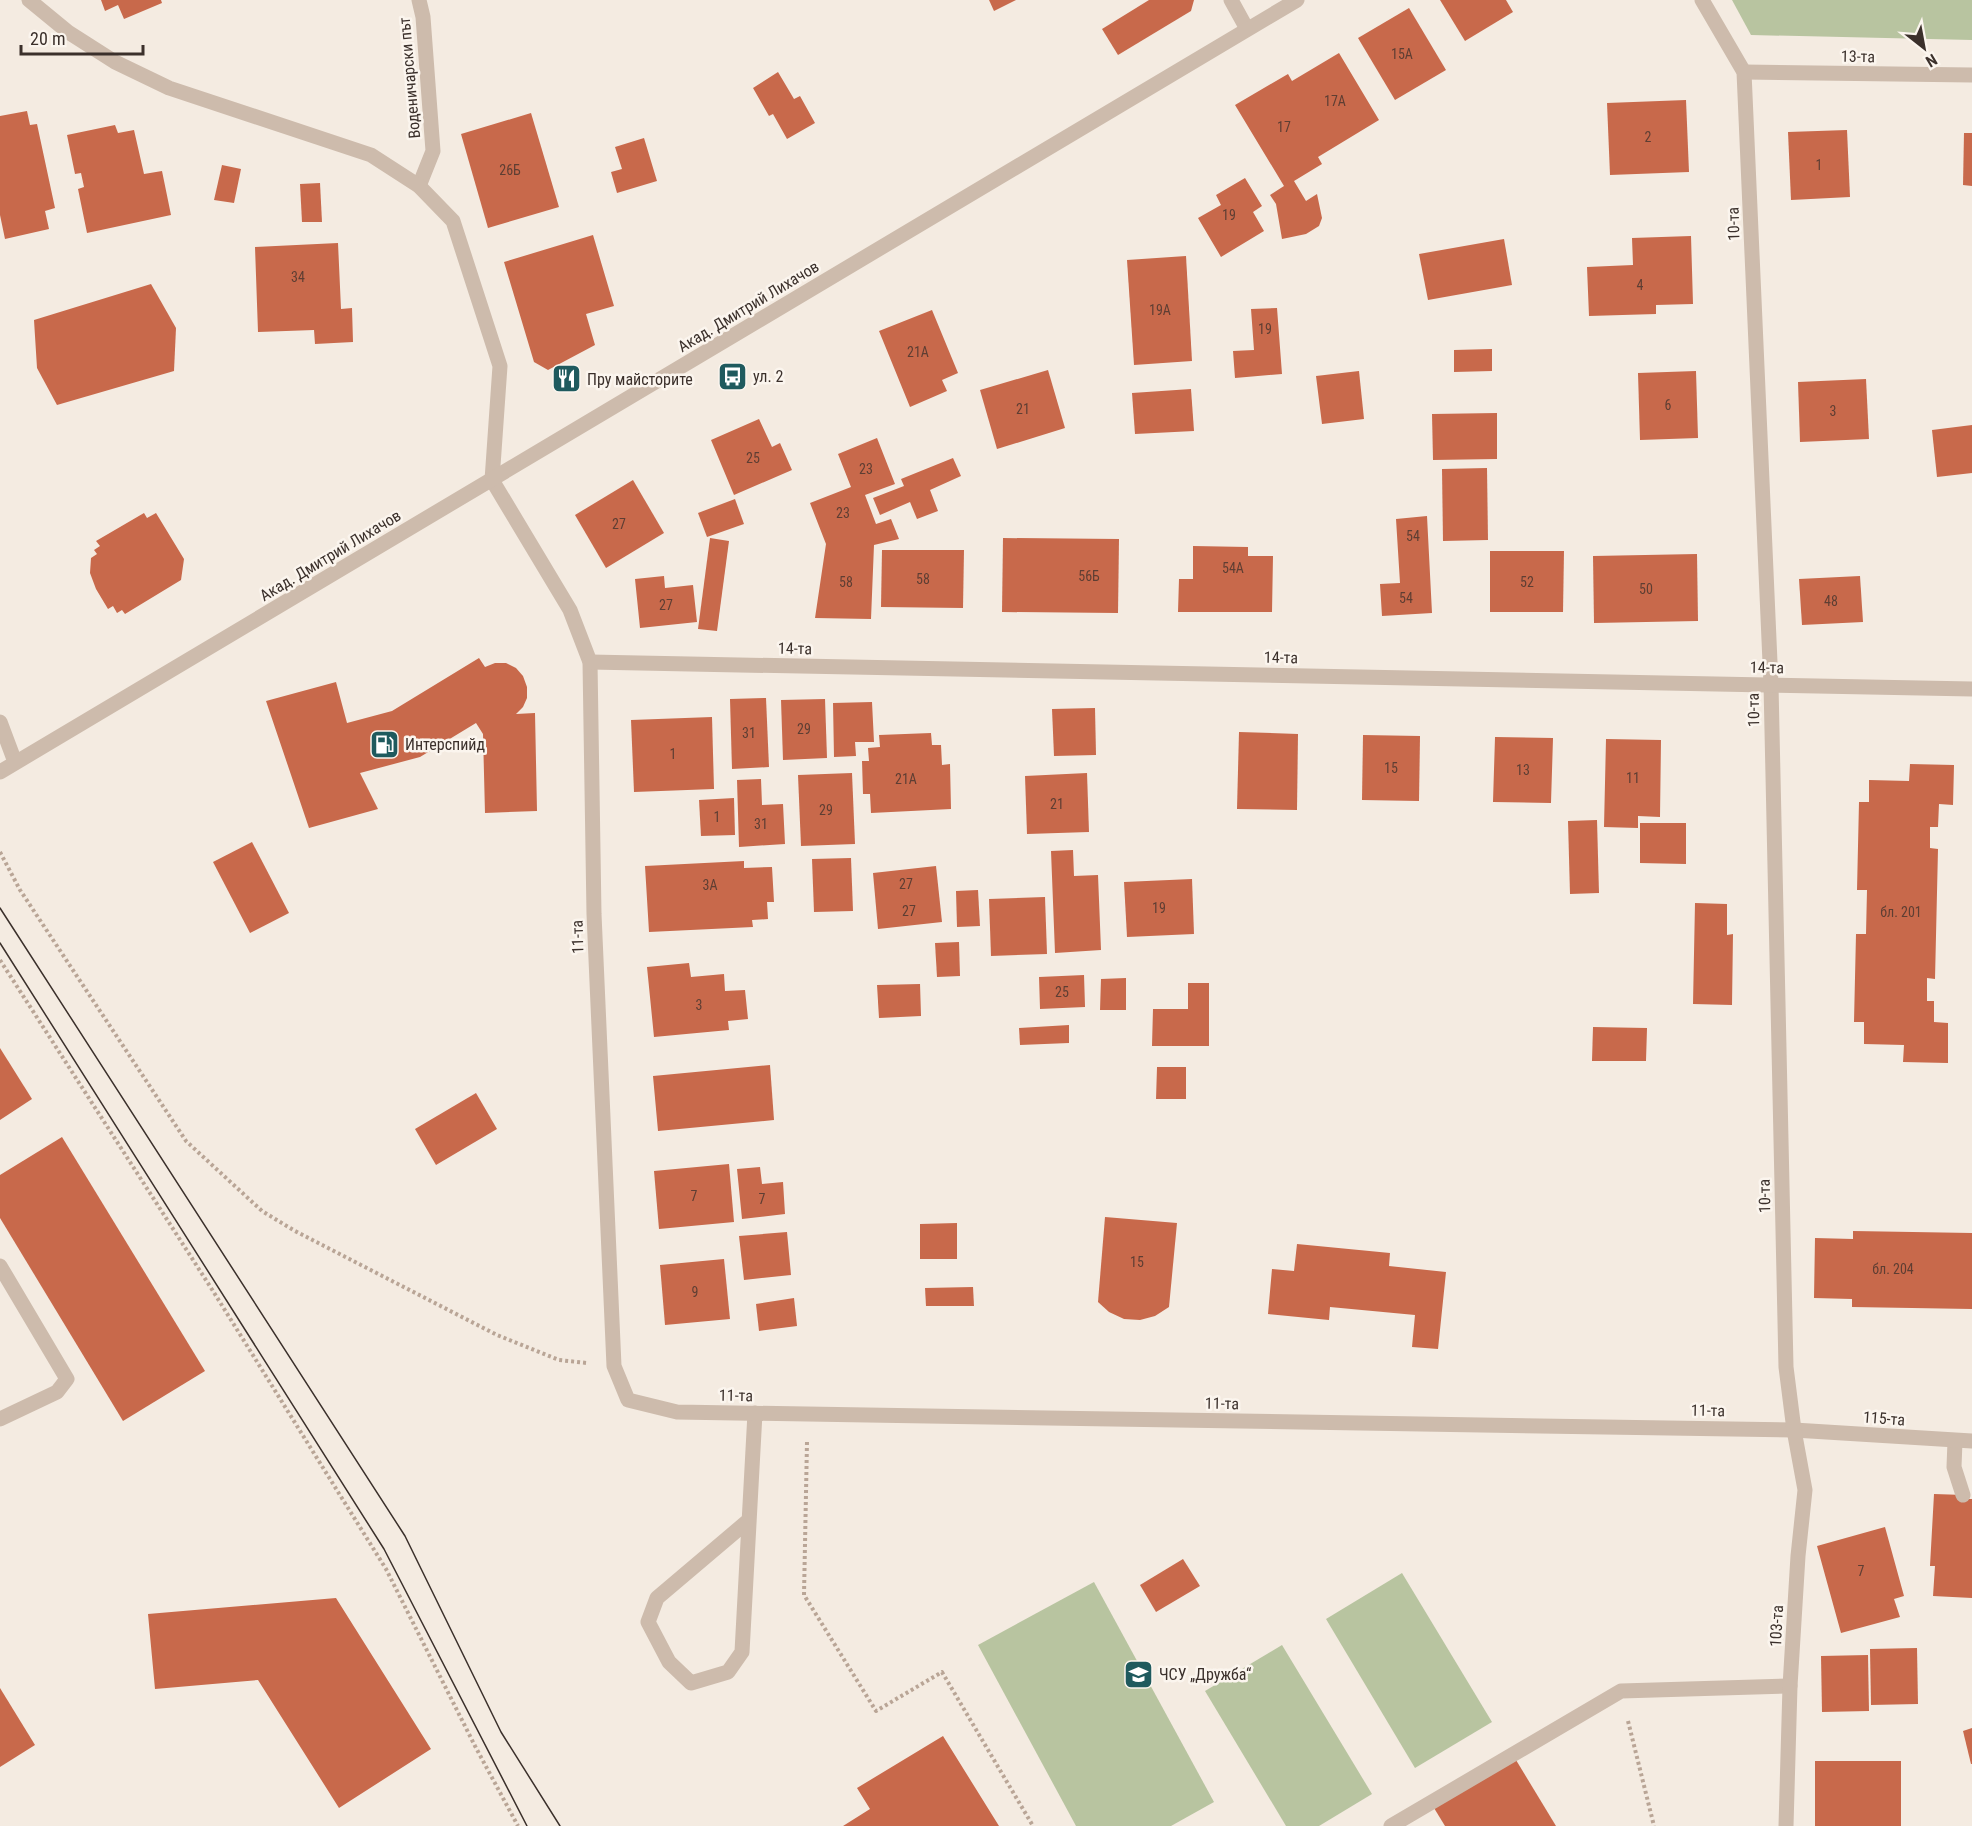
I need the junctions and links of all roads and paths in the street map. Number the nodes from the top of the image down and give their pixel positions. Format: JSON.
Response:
{"nodes":[{"id":1,"x":30,"y":0,"type":"edge"},
{"id":2,"x":418,"y":0,"type":"edge"},
{"id":3,"x":1231,"y":0,"type":"edge"},
{"id":4,"x":1297,"y":0,"type":"edge"},
{"id":5,"x":1702,"y":0,"type":"edge"},
{"id":6,"x":1247,"y":29,"type":"junction"},
{"id":7,"x":1744,"y":72,"type":"junction"},
{"id":8,"x":1972,"y":75,"type":"edge"},
{"id":9,"x":419,"y":186,"type":"junction"},
{"id":10,"x":492,"y":480,"type":"junction"},
{"id":11,"x":590,"y":662,"type":"junction"},
{"id":12,"x":1771,"y":685,"type":"junction"},
{"id":13,"x":1972,"y":689,"type":"edge"},
{"id":14,"x":0,"y":722,"type":"edge"},
{"id":15,"x":15,"y":762,"type":"junction"},
{"id":16,"x":0,"y":772,"type":"edge"},
{"id":17,"x":0,"y":852,"type":"edge"},
{"id":18,"x":0,"y":960,"type":"edge"},
{"id":19,"x":0,"y":1266,"type":"edge"},
{"id":20,"x":614,"y":1366,"type":"junction"},
{"id":21,"x":755,"y":1413,"type":"junction"},
{"id":22,"x":0,"y":1419,"type":"edge"},
{"id":23,"x":1794,"y":1430,"type":"junction"},
{"id":24,"x":1955,"y":1441,"type":"junction"},
{"id":25,"x":1972,"y":1442,"type":"edge"},
{"id":26,"x":807,"y":1473,"type":"dead end"},
{"id":27,"x":1963,"y":1495,"type":"dead end"},
{"id":28,"x":749,"y":1520,"type":"junction"},
{"id":29,"x":1790,"y":1686,"type":"junction"},
{"id":30,"x":1621,"y":1691,"type":"junction"},
{"id":31,"x":518,"y":1826,"type":"edge"},
{"id":32,"x":1033,"y":1826,"type":"edge"},
{"id":33,"x":1391,"y":1826,"type":"edge"},
{"id":34,"x":1654,"y":1826,"type":"edge"},
{"id":35,"x":1786,"y":1826,"type":"edge"}],
"edges":[{"from":1,"to":9,"type":"street"},
{"from":2,"to":9,"type":"street","name":"Воденичарски път"},
{"from":3,"to":6,"type":"street"},
{"from":4,"to":6,"type":"street","name":"Акад. Дмитрий Лихачов"},
{"from":5,"to":7,"type":"street","name":"10-та"},
{"from":6,"to":10,"type":"street","name":"Акад. Дмитрий Лихачов"},
{"from":7,"to":8,"type":"street","name":"13-та"},
{"from":7,"to":12,"type":"street","name":"10-та"},
{"from":9,"to":10,"type":"street"},
{"from":10,"to":11,"type":"street","name":"11-та"},
{"from":10,"to":15,"type":"street","name":"Акад. Дмитрий Лихачов"},
{"from":11,"to":12,"type":"street","name":"14-та"},
{"from":11,"to":20,"type":"street","name":"11-та"},
{"from":12,"to":13,"type":"street","name":"14-та"},
{"from":12,"to":23,"type":"street","name":"10-та"},
{"from":14,"to":15,"type":"street"},
{"from":15,"to":16,"type":"street","name":"Акад. Дмитрий Лихачов"},
{"from":17,"to":20,"type":"path"},
{"from":18,"to":31,"type":"path"},
{"from":19,"to":22,"type":"street"},
{"from":20,"to":21,"type":"street","name":"11-та"},
{"from":21,"to":23,"type":"street","name":"11-та"},
{"from":21,"to":28,"type":"street"},
{"from":23,"to":24,"type":"street","name":"115-та"},
{"from":23,"to":29,"type":"street","name":"103-та"},
{"from":24,"to":25,"type":"street","name":"115-та"},
{"from":24,"to":27,"type":"street"},
{"from":26,"to":32,"type":"path"},
{"from":28,"to":28,"type":"street"},
{"from":29,"to":30,"type":"street"},
{"from":29,"to":35,"type":"street","name":"103-та"},
{"from":30,"to":33,"type":"street"},
{"from":30,"to":34,"type":"path"}]}
